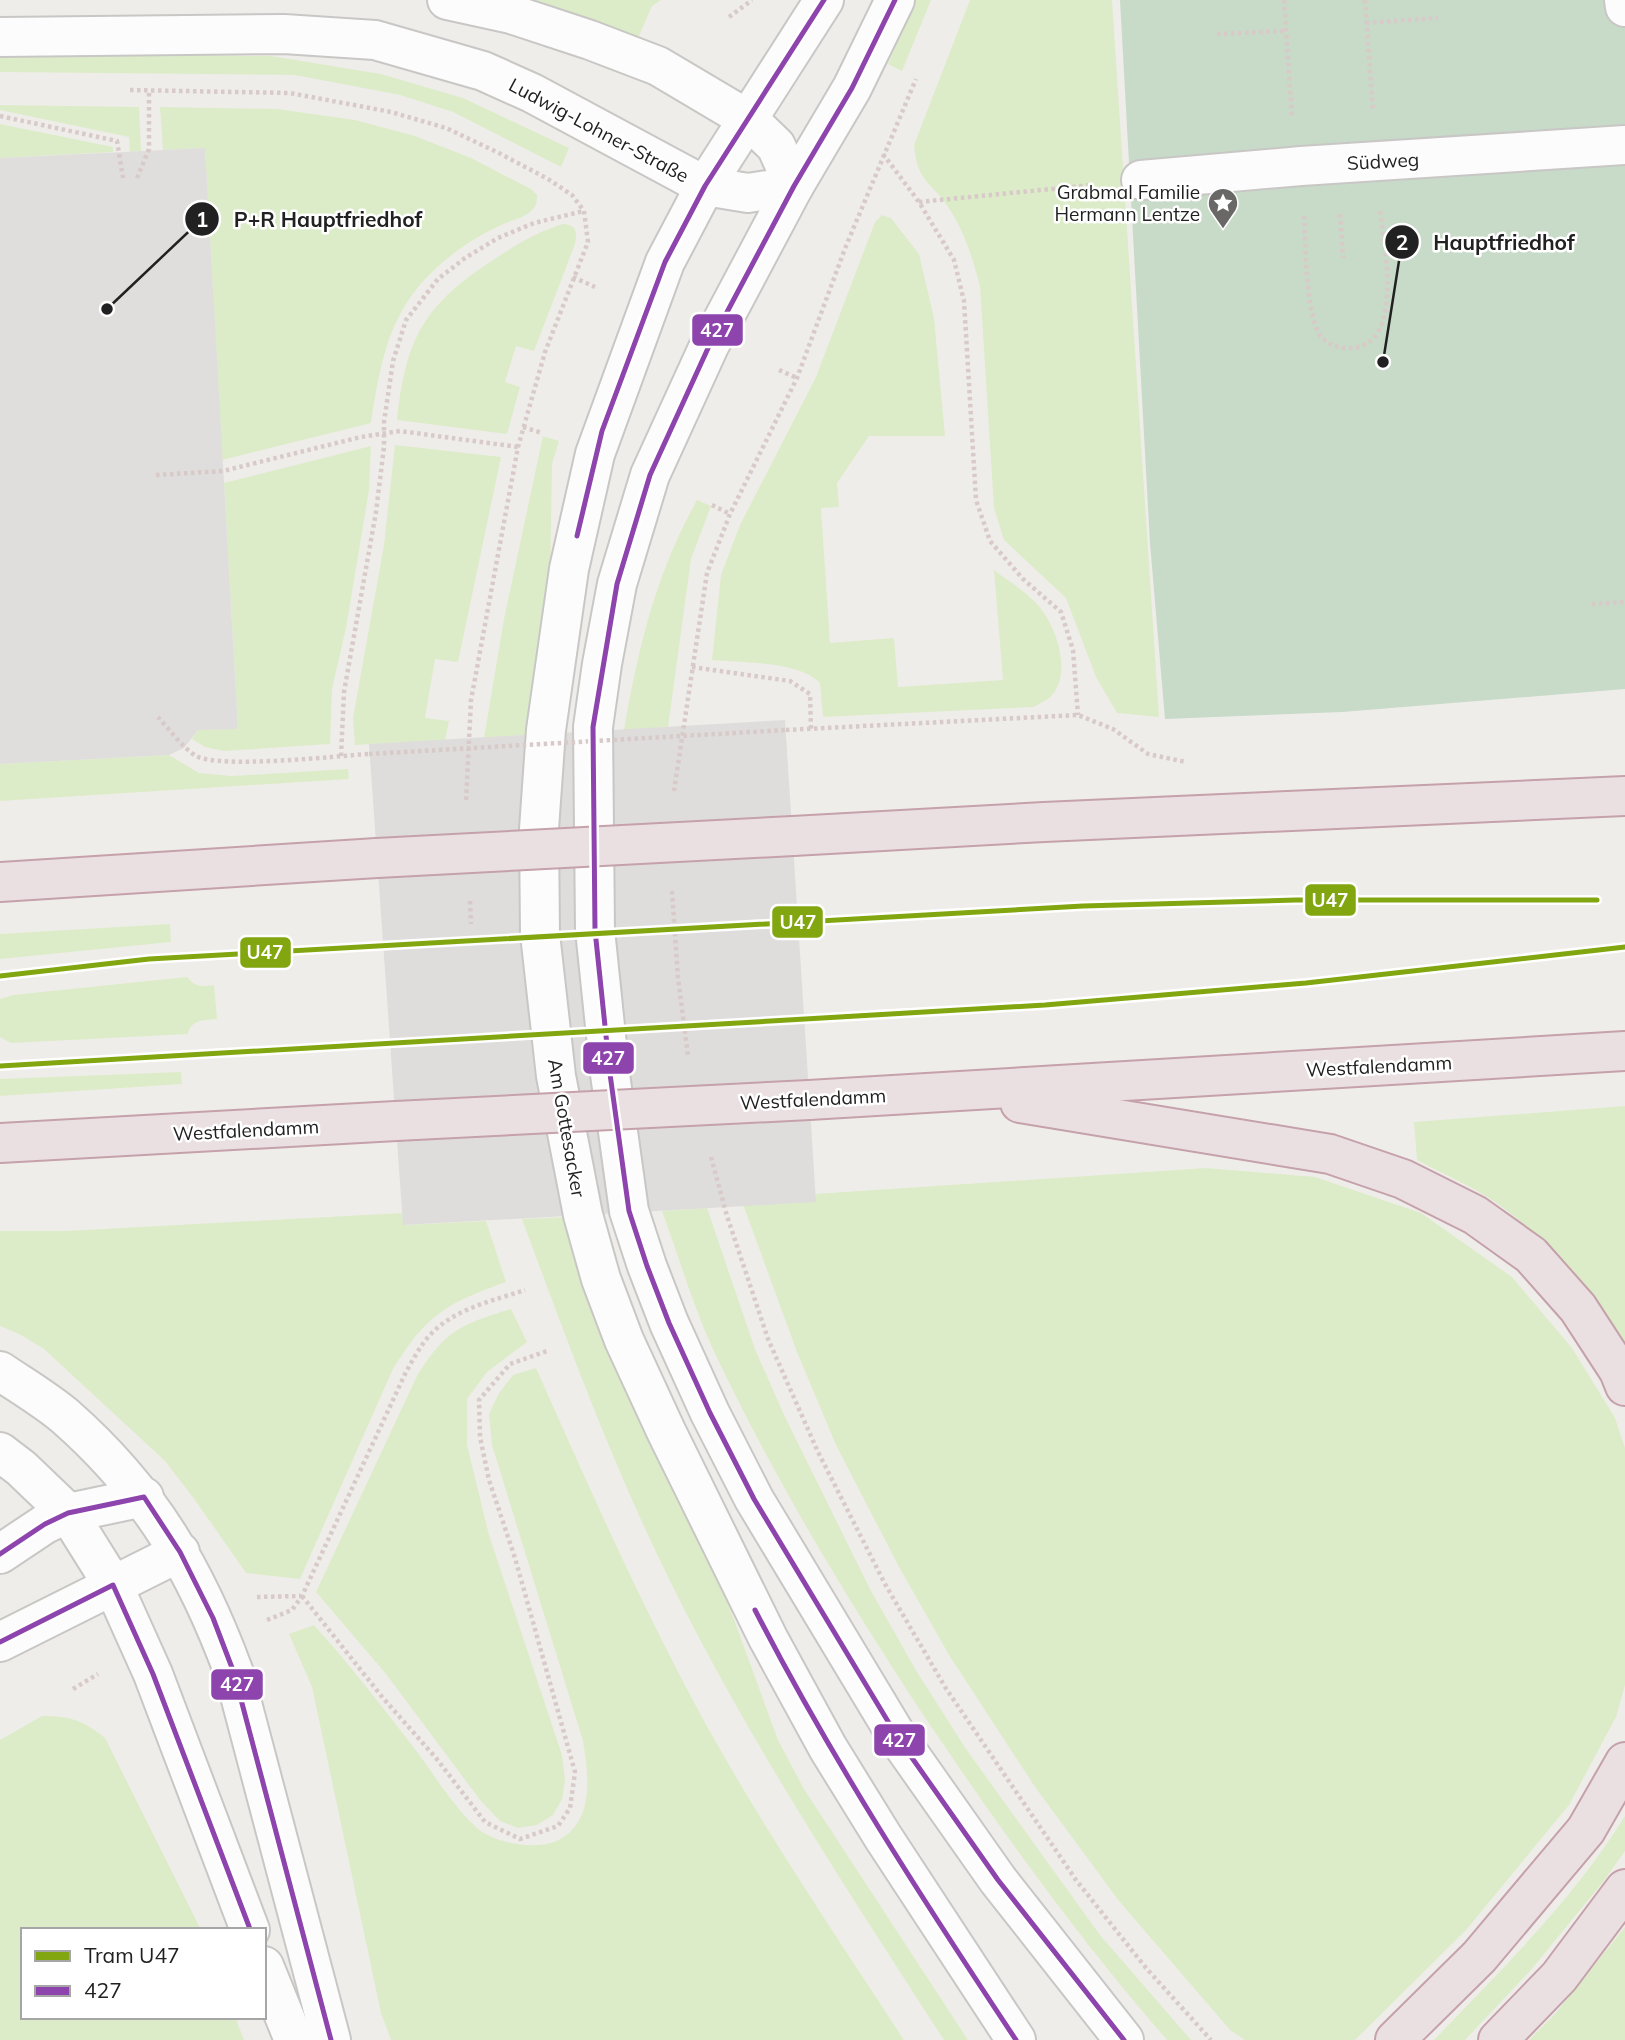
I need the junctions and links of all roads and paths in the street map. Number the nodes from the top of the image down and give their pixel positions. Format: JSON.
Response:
{"nodes":[{"id":1,"x":447,"y":0,"type":"edge"},
{"id":2,"x":752,"y":0,"type":"edge"},
{"id":3,"x":824,"y":0,"type":"edge"},
{"id":4,"x":895,"y":0,"type":"edge"},
{"id":5,"x":1284,"y":0,"type":"edge"},
{"id":6,"x":1365,"y":0,"type":"edge"},
{"id":7,"x":1624,"y":0,"type":"edge"},
{"id":8,"x":1625,"y":7,"type":"edge"},
{"id":9,"x":729,"y":17,"type":"dead end"},
{"id":10,"x":1438,"y":18,"type":"dead end"},
{"id":11,"x":1366,"y":23,"type":"junction"},
{"id":12,"x":1286,"y":31,"type":"junction"},
{"id":13,"x":1217,"y":34,"type":"dead end"},
{"id":14,"x":0,"y":37,"type":"edge"},
{"id":15,"x":121,"y":89,"type":"dead end"},
{"id":16,"x":149,"y":90,"type":"junction"},
{"id":17,"x":1372,"y":96,"type":"dead end"},
{"id":18,"x":1290,"y":101,"type":"dead end"},
{"id":19,"x":902,"y":113,"type":"dead end"},
{"id":20,"x":0,"y":116,"type":"edge"},
{"id":21,"x":749,"y":120,"type":"junction"},
{"id":22,"x":1625,"y":145,"type":"edge"},
{"id":23,"x":1376,"y":162,"type":"junction"},
{"id":24,"x":1301,"y":166,"type":"junction"},
{"id":25,"x":122,"y":178,"type":"dead end"},
{"id":26,"x":137,"y":178,"type":"dead end"},
{"id":27,"x":1141,"y":180,"type":"joint"},
{"id":28,"x":705,"y":186,"type":"junction"},
{"id":29,"x":794,"y":186,"type":"junction"},
{"id":30,"x":919,"y":202,"type":"junction"},
{"id":31,"x":584,"y":211,"type":"junction"},
{"id":32,"x":573,"y":277,"type":"junction"},
{"id":33,"x":595,"y":287,"type":"dead end"},
{"id":34,"x":779,"y":370,"type":"dead end"},
{"id":35,"x":797,"y":378,"type":"dead end"},
{"id":36,"x":523,"y":427,"type":"junction"},
{"id":37,"x":383,"y":433,"type":"junction"},
{"id":38,"x":542,"y":433,"type":"dead end"},
{"id":39,"x":518,"y":447,"type":"junction"},
{"id":40,"x":156,"y":475,"type":"dead end"},
{"id":41,"x":712,"y":505,"type":"dead end"},
{"id":42,"x":730,"y":514,"type":"dead end"},
{"id":43,"x":1625,"y":602,"type":"edge"},
{"id":44,"x":1592,"y":604,"type":"dead end"},
{"id":45,"x":692,"y":667,"type":"dead end"},
{"id":46,"x":1079,"y":715,"type":"junction"},
{"id":47,"x":158,"y":717,"type":"dead end"},
{"id":48,"x":811,"y":729,"type":"junction"},
{"id":49,"x":341,"y":756,"type":"junction"},
{"id":50,"x":1198,"y":762,"type":"dead end"},
{"id":51,"x":1625,"y":796,"type":"edge"},
{"id":52,"x":465,"y":806,"type":"dead end"},
{"id":53,"x":0,"y":882,"type":"edge"},
{"id":54,"x":470,"y":898,"type":"dead end"},
{"id":55,"x":471,"y":924,"type":"dead end"},
{"id":56,"x":1625,"y":1051,"type":"edge"},
{"id":57,"x":953,"y":1092,"type":"junction"},
{"id":58,"x":0,"y":1143,"type":"edge"},
{"id":59,"x":525,"y":1290,"type":"dead end"},
{"id":60,"x":547,"y":1351,"type":"dead end"},
{"id":61,"x":0,"y":1371,"type":"edge"},
{"id":62,"x":1625,"y":1386,"type":"edge"},
{"id":63,"x":0,"y":1452,"type":"edge"},
{"id":64,"x":144,"y":1497,"type":"junction"},
{"id":65,"x":68,"y":1513,"type":"junction"},
{"id":66,"x":180,"y":1552,"type":"junction"},
{"id":67,"x":0,"y":1554,"type":"edge"},
{"id":68,"x":113,"y":1585,"type":"junction"},
{"id":69,"x":302,"y":1596,"type":"junction"},
{"id":70,"x":256,"y":1598,"type":"dead end"},
{"id":71,"x":267,"y":1620,"type":"dead end"},
{"id":72,"x":0,"y":1642,"type":"edge"},
{"id":73,"x":105,"y":1670,"type":"dead end"},
{"id":74,"x":73,"y":1689,"type":"dead end"},
{"id":75,"x":1625,"y":1762,"type":"edge"},
{"id":76,"x":1625,"y":1889,"type":"edge"},
{"id":77,"x":249,"y":1928,"type":"edge"},
{"id":78,"x":266,"y":1971,"type":"edge"},
{"id":79,"x":294,"y":2040,"type":"edge"},
{"id":80,"x":331,"y":2040,"type":"edge"},
{"id":81,"x":1016,"y":2040,"type":"edge"},
{"id":82,"x":1124,"y":2040,"type":"edge"},
{"id":83,"x":1395,"y":2040,"type":"edge"},
{"id":84,"x":1498,"y":2040,"type":"edge"}],
"edges":[{"from":1,"to":21,"type":"street"},
{"from":2,"to":9,"type":"path"},
{"from":3,"to":21,"type":"street","name":"Am Gottesacker"},
{"from":4,"to":29,"type":"street"},
{"from":5,"to":12,"type":"path"},
{"from":6,"to":11,"type":"path"},
{"from":7,"to":8,"type":"street"},
{"from":10,"to":11,"type":"path"},
{"from":11,"to":17,"type":"path"},
{"from":12,"to":13,"type":"path"},
{"from":12,"to":18,"type":"path"},
{"from":14,"to":28,"type":"street","name":"Ludwig-Lohner-Straße"},
{"from":15,"to":16,"type":"path"},
{"from":16,"to":26,"type":"path"},
{"from":16,"to":31,"type":"path"},
{"from":19,"to":30,"type":"path"},
{"from":20,"to":25,"type":"path"},
{"from":21,"to":28,"type":"street","name":"Am Gottesacker"},
{"from":21,"to":29,"type":"street"},
{"from":22,"to":23,"type":"street","name":"Südweg"},
{"from":23,"to":24,"type":"street","name":"Südweg"},
{"from":23,"to":24,"type":"path"},
{"from":24,"to":27,"type":"street","name":"Südweg"},
{"from":27,"to":30,"type":"path"},
{"from":28,"to":29,"type":"street","name":"Ludwig-Lohner-Straße"},
{"from":28,"to":81,"type":"street","name":"Am Gottesacker"},
{"from":29,"to":82,"type":"street"},
{"from":30,"to":46,"type":"path"},
{"from":31,"to":32,"type":"path"},
{"from":31,"to":37,"type":"path"},
{"from":32,"to":33,"type":"path"},
{"from":32,"to":36,"type":"path"},
{"from":34,"to":35,"type":"path"},
{"from":36,"to":38,"type":"path"},
{"from":36,"to":39,"type":"path"},
{"from":37,"to":39,"type":"path"},
{"from":37,"to":40,"type":"path"},
{"from":37,"to":49,"type":"path"},
{"from":39,"to":52,"type":"path"},
{"from":41,"to":42,"type":"path"},
{"from":43,"to":44,"type":"path"},
{"from":45,"to":48,"type":"path"},
{"from":46,"to":48,"type":"path"},
{"from":46,"to":50,"type":"path"},
{"from":47,"to":49,"type":"path"},
{"from":48,"to":49,"type":"path","bridge":true},
{"from":51,"to":53,"type":"highway","bridge":true},
{"from":54,"to":55,"type":"path"},
{"from":56,"to":57,"type":"highway","name":"Westfalendamm"},
{"from":57,"to":58,"type":"highway","name":"Westfalendamm","bridge":true},
{"from":57,"to":62,"type":"highway"},
{"from":59,"to":69,"type":"path"},
{"from":60,"to":69,"type":"path"},
{"from":61,"to":64,"type":"street"},
{"from":63,"to":65,"type":"street"},
{"from":64,"to":65,"type":"street"},
{"from":64,"to":66,"type":"street"},
{"from":65,"to":67,"type":"street"},
{"from":65,"to":68,"type":"street"},
{"from":66,"to":68,"type":"street"},
{"from":66,"to":80,"type":"street"},
{"from":68,"to":72,"type":"street"},
{"from":68,"to":77,"type":"street"},
{"from":69,"to":70,"type":"path"},
{"from":69,"to":71,"type":"path"},
{"from":73,"to":74,"type":"path"},
{"from":75,"to":83,"type":"highway"},
{"from":76,"to":84,"type":"highway"},
{"from":78,"to":79,"type":"street"}]}
